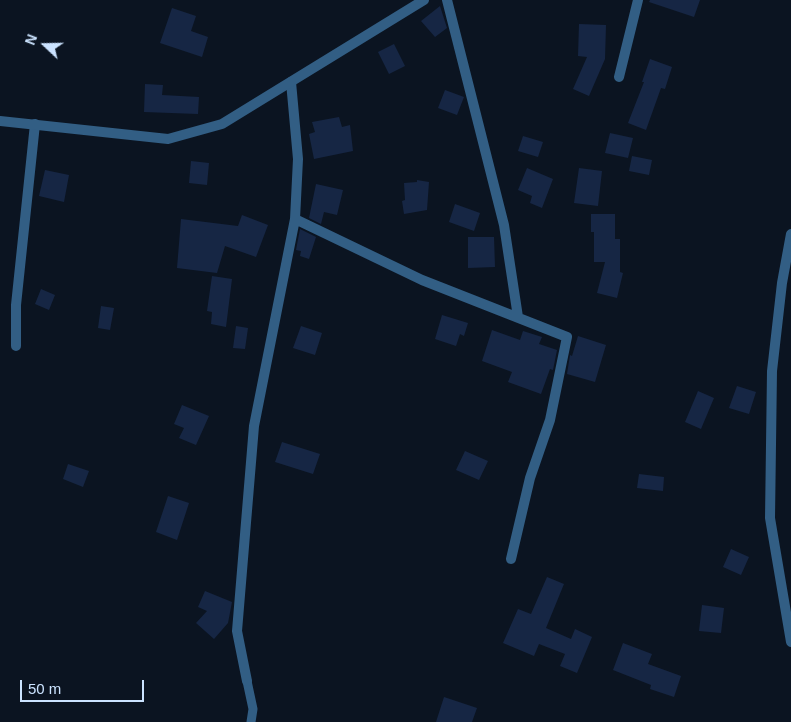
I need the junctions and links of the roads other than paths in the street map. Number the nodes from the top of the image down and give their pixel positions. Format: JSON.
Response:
{"nodes":[{"id":1,"x":424,"y":0,"type":"edge"},
{"id":2,"x":447,"y":0,"type":"edge"},
{"id":3,"x":638,"y":0,"type":"edge"},
{"id":4,"x":619,"y":77,"type":"dead end"},
{"id":5,"x":291,"y":82,"type":"junction"},
{"id":6,"x":0,"y":120,"type":"edge"},
{"id":7,"x":36,"y":124,"type":"junction"},
{"id":8,"x":295,"y":219,"type":"junction"},
{"id":9,"x":791,"y":234,"type":"edge"},
{"id":10,"x":518,"y":317,"type":"junction"},
{"id":11,"x":16,"y":346,"type":"dead end"},
{"id":12,"x":511,"y":559,"type":"dead end"},
{"id":13,"x":791,"y":642,"type":"edge"},
{"id":14,"x":247,"y":681,"type":"joint"},
{"id":15,"x":251,"y":722,"type":"edge"}],
"edges":[{"from":1,"to":5,"type":"street"},
{"from":2,"to":10,"type":"street"},
{"from":3,"to":4,"type":"street"},
{"from":5,"to":7,"type":"street"},
{"from":5,"to":8,"type":"street"},
{"from":6,"to":7,"type":"street"},
{"from":7,"to":11,"type":"street"},
{"from":8,"to":10,"type":"street"},
{"from":8,"to":14,"type":"street"},
{"from":9,"to":13,"type":"street"},
{"from":10,"to":12,"type":"street"},
{"from":14,"to":15,"type":"lane"}]}
